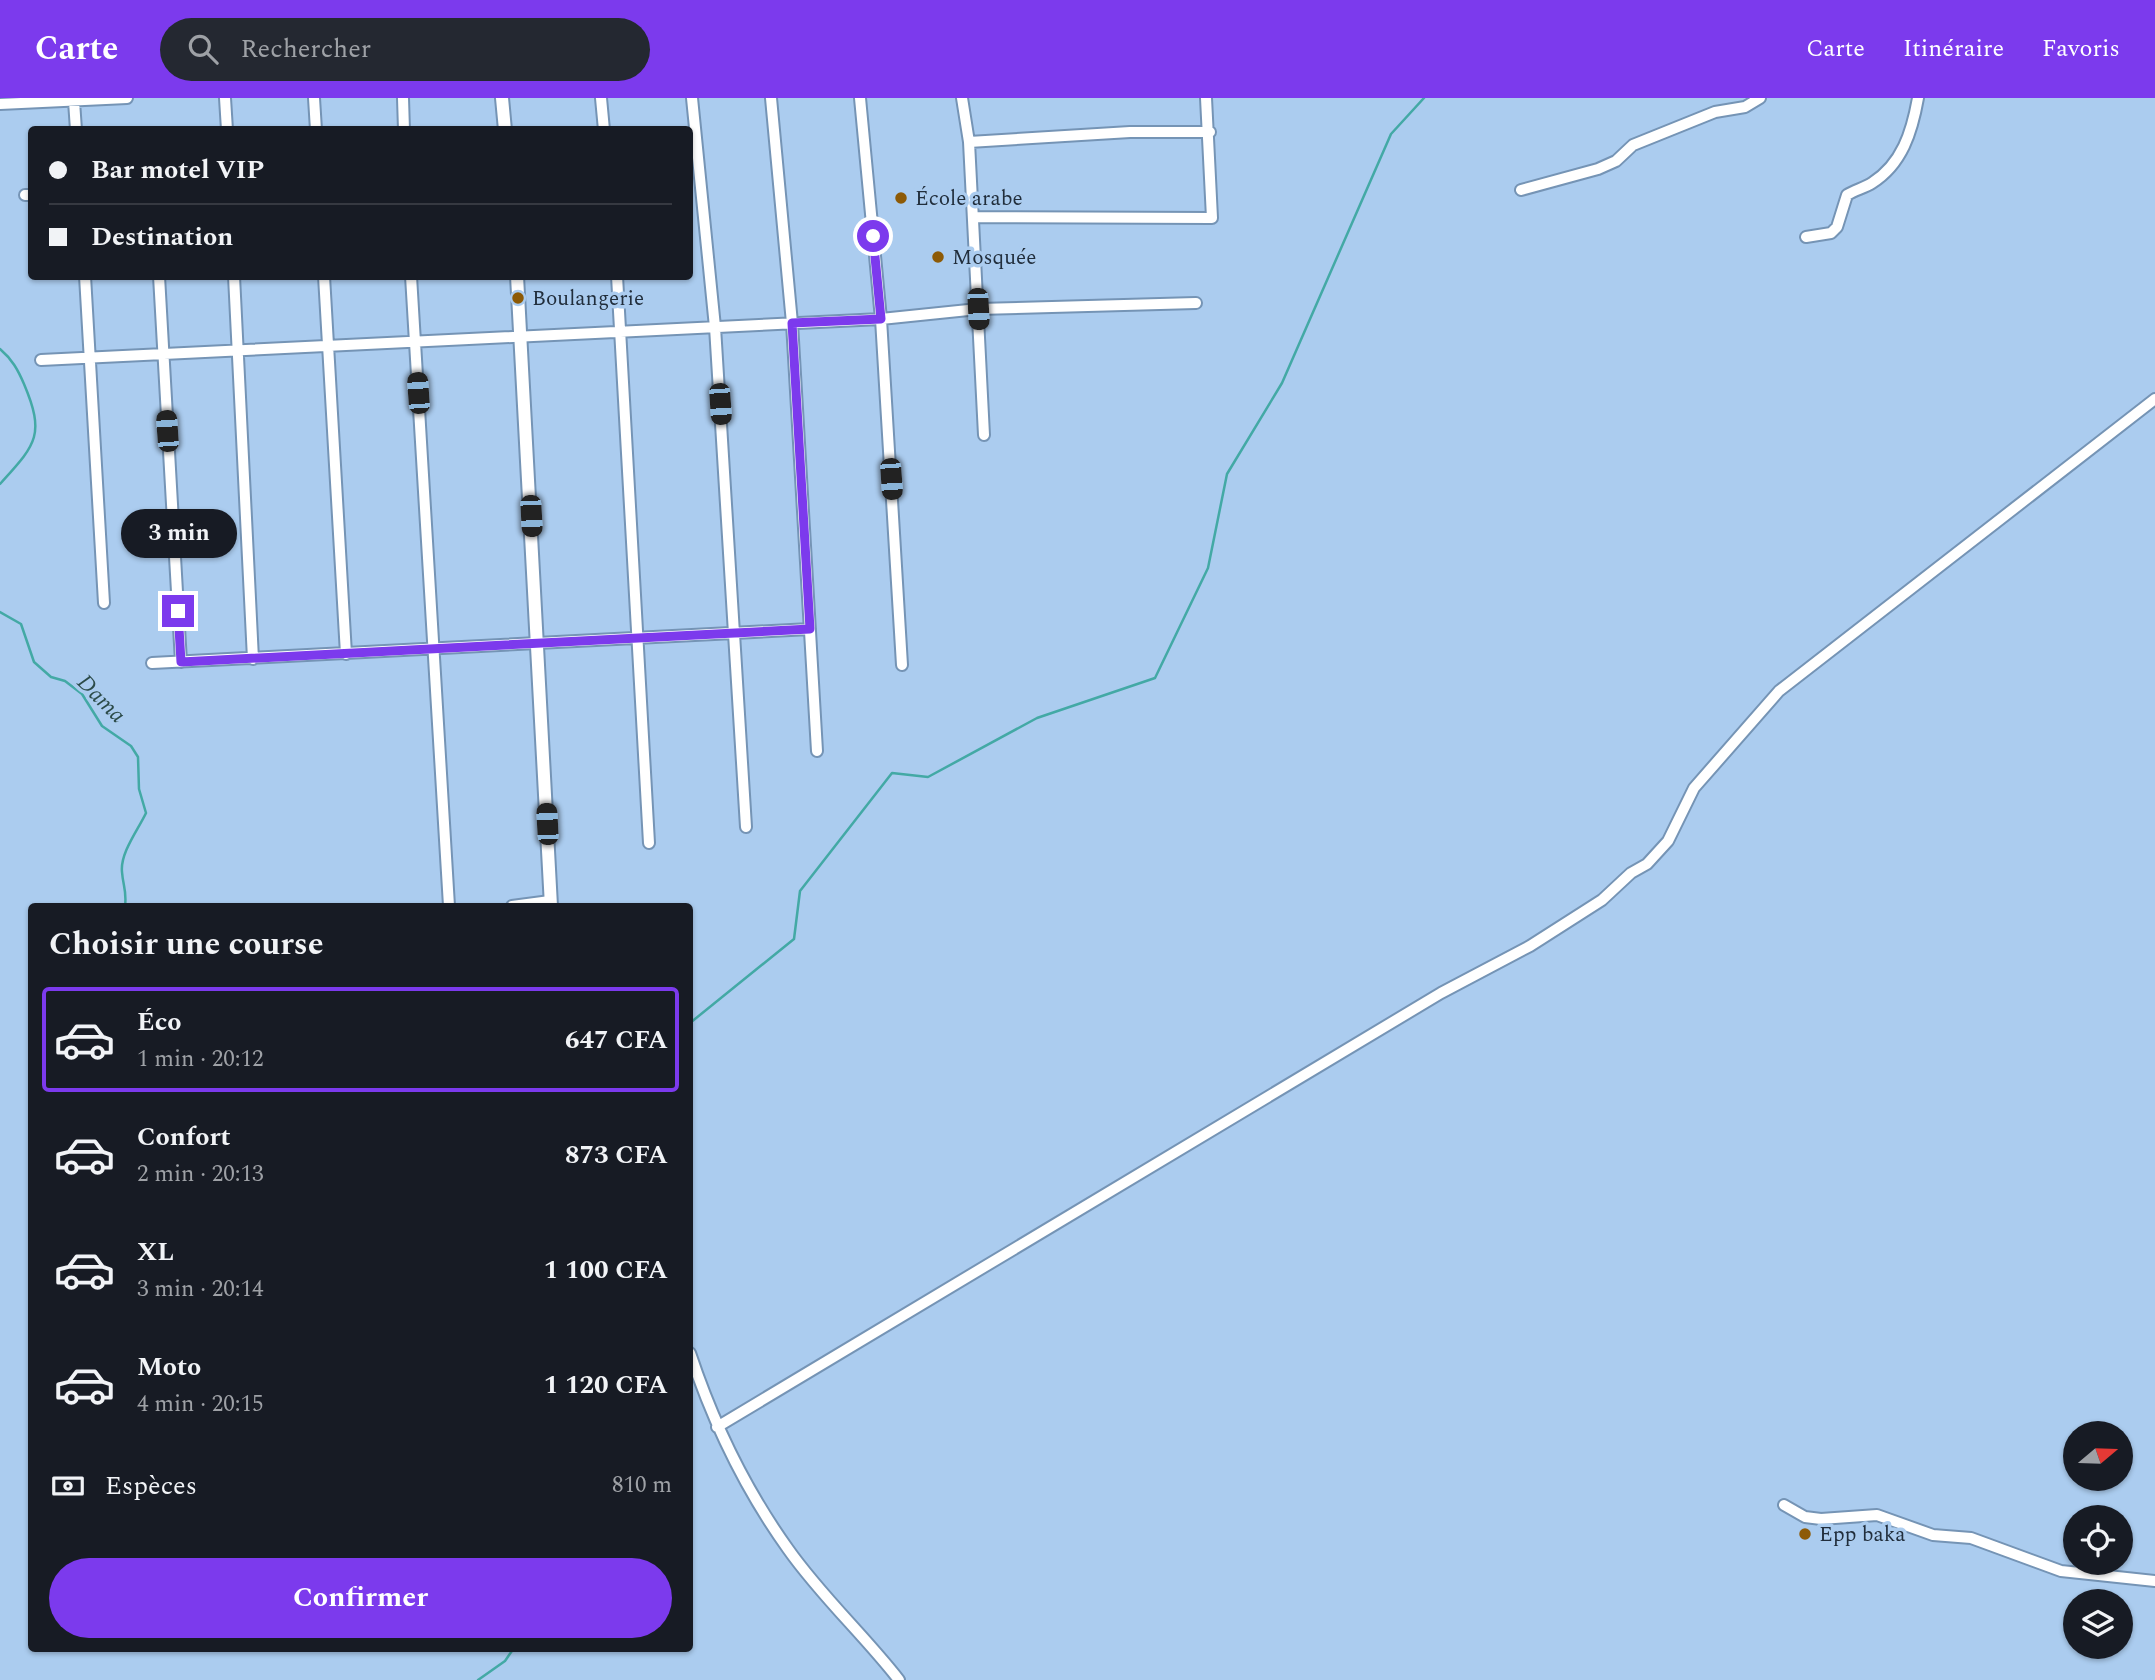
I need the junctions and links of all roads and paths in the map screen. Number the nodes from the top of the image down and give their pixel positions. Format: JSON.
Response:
{"nodes":[{"id":1,"x":127,"y":98,"type":"edge"},
{"id":2,"x":225,"y":98,"type":"edge"},
{"id":3,"x":314,"y":98,"type":"edge"},
{"id":4,"x":402,"y":98,"type":"edge"},
{"id":5,"x":502,"y":98,"type":"edge"},
{"id":6,"x":601,"y":98,"type":"edge"},
{"id":7,"x":692,"y":98,"type":"edge"},
{"id":8,"x":771,"y":98,"type":"edge"},
{"id":9,"x":860,"y":98,"type":"edge"},
{"id":10,"x":962,"y":98,"type":"edge"},
{"id":11,"x":1206,"y":98,"type":"edge"},
{"id":12,"x":1760,"y":98,"type":"edge"},
{"id":13,"x":1918,"y":98,"type":"edge"},
{"id":14,"x":74,"y":101,"type":"junction"},
{"id":15,"x":0,"y":104,"type":"edge"},
{"id":16,"x":76,"y":126,"type":"edge"},
{"id":17,"x":227,"y":126,"type":"edge"},
{"id":18,"x":316,"y":126,"type":"edge"},
{"id":19,"x":404,"y":126,"type":"edge"},
{"id":20,"x":505,"y":126,"type":"edge"},
{"id":21,"x":604,"y":126,"type":"edge"},
{"id":22,"x":1210,"y":132,"type":"junction"},
{"id":23,"x":969,"y":142,"type":"junction"},
{"id":24,"x":1521,"y":190,"type":"dead end"},
{"id":25,"x":973,"y":217,"type":"junction"},
{"id":26,"x":1806,"y":237,"type":"dead end"},
{"id":27,"x":85,"y":280,"type":"edge"},
{"id":28,"x":159,"y":280,"type":"edge"},
{"id":29,"x":234,"y":280,"type":"edge"},
{"id":30,"x":324,"y":280,"type":"edge"},
{"id":31,"x":411,"y":280,"type":"edge"},
{"id":32,"x":517,"y":280,"type":"edge"},
{"id":33,"x":617,"y":280,"type":"edge"},
{"id":34,"x":1196,"y":303,"type":"dead end"},
{"id":35,"x":978,"y":309,"type":"junction"},
{"id":36,"x":881,"y":319,"type":"junction"},
{"id":37,"x":792,"y":323,"type":"junction"},
{"id":38,"x":715,"y":327,"type":"junction"},
{"id":39,"x":622,"y":331,"type":"junction"},
{"id":40,"x":522,"y":336,"type":"junction"},
{"id":41,"x":415,"y":341,"type":"junction"},
{"id":42,"x":328,"y":346,"type":"junction"},
{"id":43,"x":238,"y":350,"type":"junction"},
{"id":44,"x":163,"y":354,"type":"junction"},
{"id":45,"x":90,"y":357,"type":"junction"},
{"id":46,"x":41,"y":360,"type":"dead end"},
{"id":47,"x":2155,"y":399,"type":"edge"},
{"id":48,"x":984,"y":435,"type":"dead end"},
{"id":49,"x":104,"y":603,"type":"dead end"},
{"id":50,"x":810,"y":629,"type":"junction"},
{"id":51,"x":734,"y":635,"type":"junction"},
{"id":52,"x":638,"y":640,"type":"junction"},
{"id":53,"x":538,"y":645,"type":"junction"},
{"id":54,"x":436,"y":650,"type":"junction"},
{"id":55,"x":346,"y":654,"type":"junction"},
{"id":56,"x":253,"y":659,"type":"junction"},
{"id":57,"x":181,"y":662,"type":"junction"},
{"id":58,"x":152,"y":663,"type":"dead end"},
{"id":59,"x":902,"y":665,"type":"dead end"},
{"id":60,"x":817,"y":751,"type":"dead end"},
{"id":61,"x":746,"y":827,"type":"dead end"},
{"id":62,"x":649,"y":843,"type":"dead end"},
{"id":63,"x":449,"y":903,"type":"edge"},
{"id":64,"x":551,"y":903,"type":"edge"},
{"id":65,"x":693,"y":1361,"type":"edge"},
{"id":66,"x":717,"y":1427,"type":"junction"},
{"id":67,"x":1784,"y":1505,"type":"dead end"},
{"id":68,"x":2155,"y":1581,"type":"edge"},
{"id":69,"x":899,"y":1680,"type":"edge"}],
"edges":[{"from":1,"to":14,"type":"street"},
{"from":2,"to":17,"type":"street"},
{"from":3,"to":18,"type":"street"},
{"from":4,"to":19,"type":"street"},
{"from":5,"to":20,"type":"street"},
{"from":6,"to":21,"type":"street"},
{"from":7,"to":38,"type":"street"},
{"from":8,"to":37,"type":"street"},
{"from":9,"to":36,"type":"street"},
{"from":10,"to":23,"type":"street"},
{"from":11,"to":22,"type":"street"},
{"from":12,"to":24,"type":"street"},
{"from":13,"to":26,"type":"street"},
{"from":14,"to":15,"type":"street"},
{"from":14,"to":16,"type":"street"},
{"from":22,"to":23,"type":"street"},
{"from":22,"to":25,"type":"street"},
{"from":23,"to":25,"type":"street"},
{"from":25,"to":35,"type":"street"},
{"from":27,"to":45,"type":"street"},
{"from":28,"to":44,"type":"street"},
{"from":29,"to":43,"type":"street"},
{"from":30,"to":42,"type":"street"},
{"from":31,"to":41,"type":"street"},
{"from":32,"to":40,"type":"street"},
{"from":33,"to":39,"type":"street"},
{"from":34,"to":35,"type":"street"},
{"from":35,"to":36,"type":"street"},
{"from":35,"to":48,"type":"street"},
{"from":36,"to":37,"type":"street"},
{"from":36,"to":59,"type":"street"},
{"from":37,"to":38,"type":"street"},
{"from":37,"to":50,"type":"street"},
{"from":38,"to":39,"type":"street"},
{"from":38,"to":51,"type":"street"},
{"from":39,"to":40,"type":"street"},
{"from":39,"to":52,"type":"street"},
{"from":40,"to":41,"type":"street"},
{"from":40,"to":53,"type":"street"},
{"from":41,"to":42,"type":"street"},
{"from":41,"to":54,"type":"street"},
{"from":42,"to":43,"type":"street"},
{"from":42,"to":55,"type":"street"},
{"from":43,"to":44,"type":"street"},
{"from":43,"to":56,"type":"street"},
{"from":44,"to":45,"type":"street"},
{"from":44,"to":57,"type":"street"},
{"from":45,"to":46,"type":"street"},
{"from":45,"to":49,"type":"street"},
{"from":47,"to":66,"type":"street"},
{"from":50,"to":51,"type":"street"},
{"from":50,"to":60,"type":"street"},
{"from":51,"to":52,"type":"street"},
{"from":51,"to":61,"type":"street"},
{"from":52,"to":53,"type":"street"},
{"from":52,"to":62,"type":"street"},
{"from":53,"to":54,"type":"street"},
{"from":53,"to":64,"type":"street"},
{"from":54,"to":55,"type":"street"},
{"from":54,"to":63,"type":"street"},
{"from":55,"to":56,"type":"street"},
{"from":56,"to":57,"type":"street"},
{"from":57,"to":58,"type":"street"},
{"from":65,"to":66,"type":"street"},
{"from":66,"to":69,"type":"street"},
{"from":67,"to":68,"type":"street"}]}
